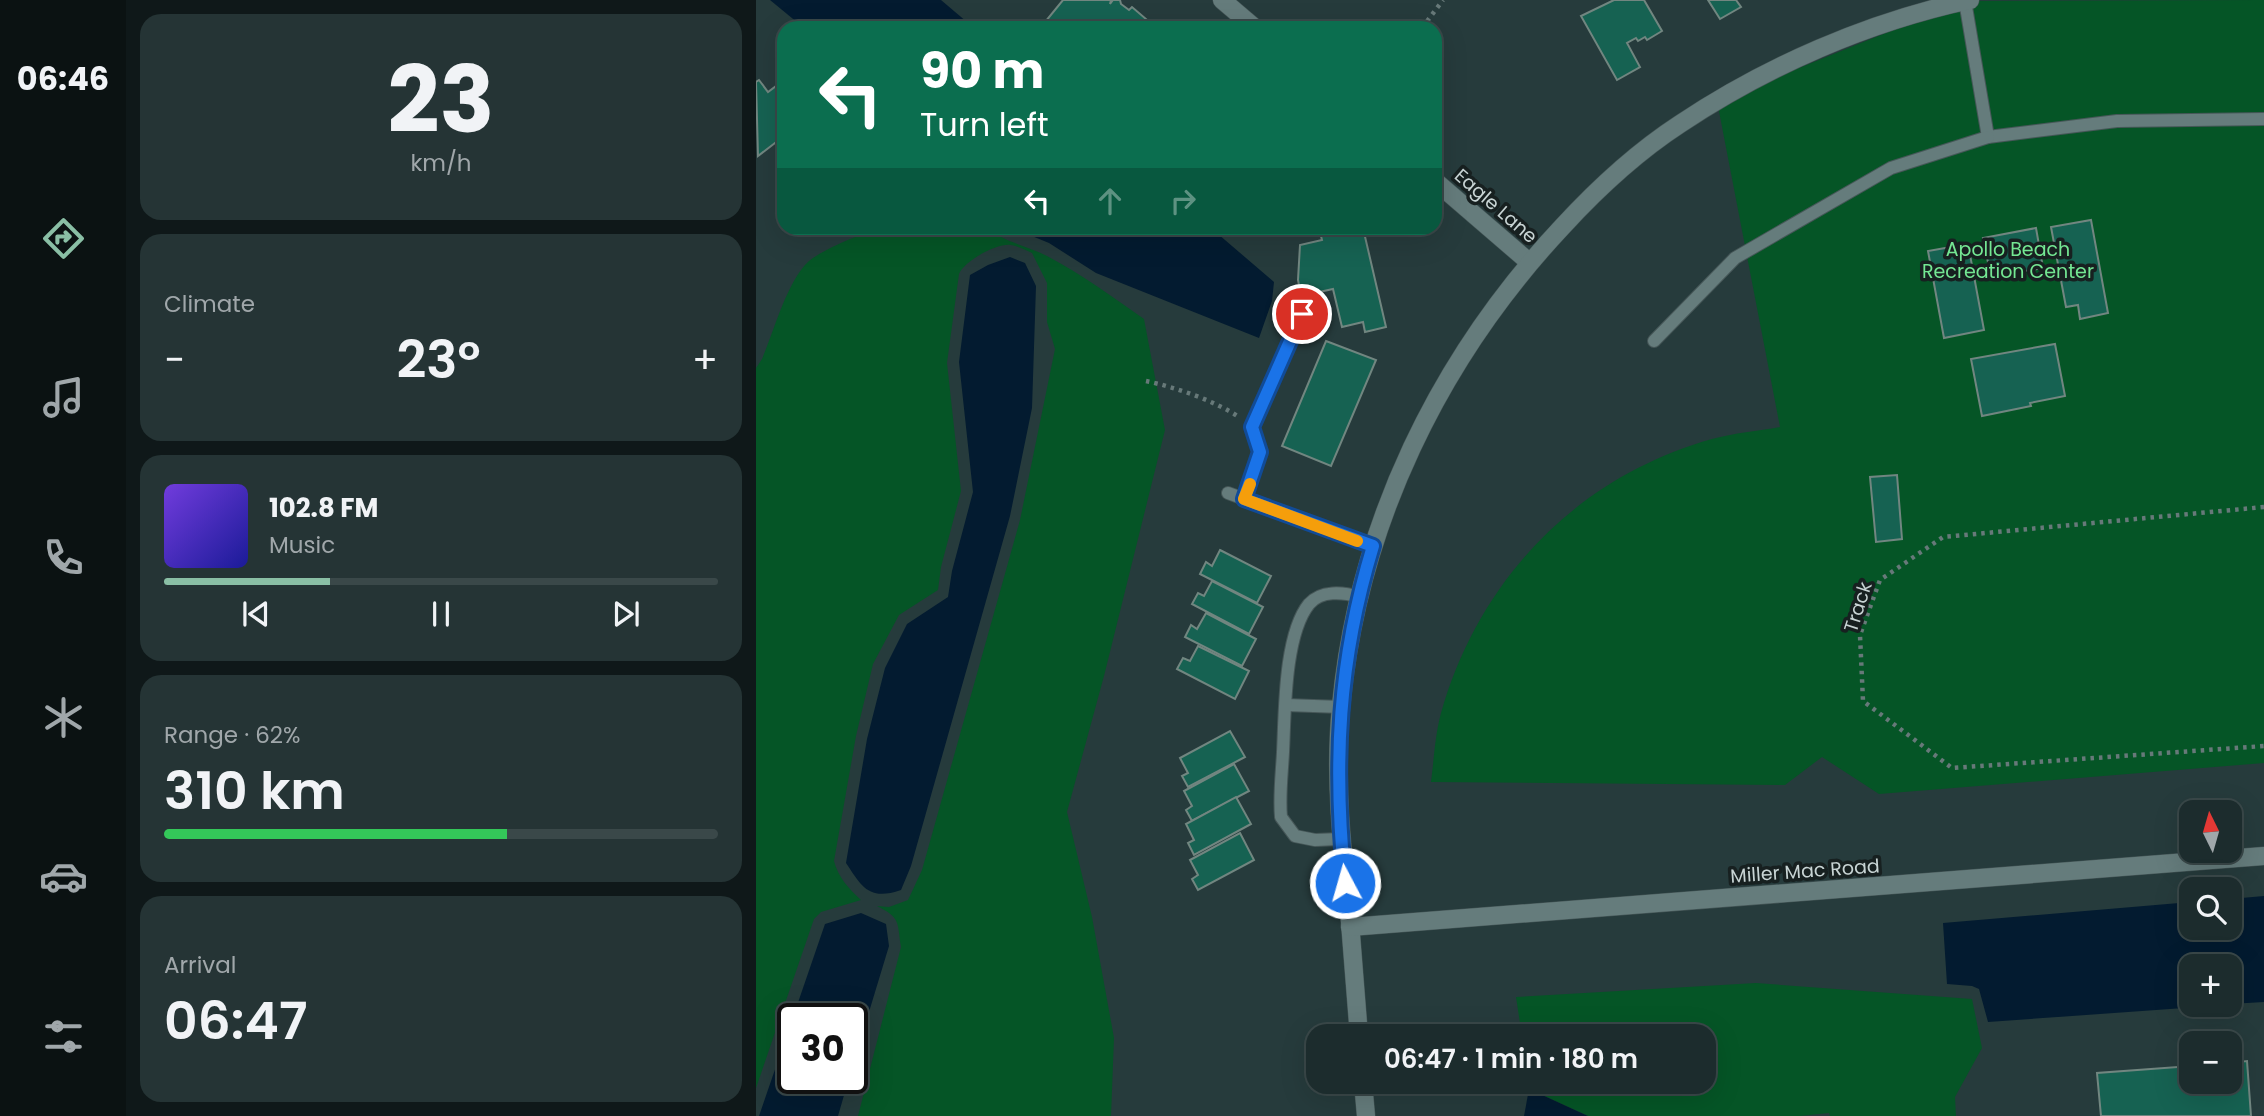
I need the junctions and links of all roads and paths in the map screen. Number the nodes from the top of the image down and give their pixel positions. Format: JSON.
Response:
{"nodes":[{"id":1,"x":1223,"y":0,"type":"edge"},
{"id":2,"x":1443,"y":0,"type":"edge"},
{"id":3,"x":1967,"y":0,"type":"edge"},
{"id":4,"x":1247,"y":21,"type":"edge"},
{"id":5,"x":1427,"y":21,"type":"edge"},
{"id":6,"x":2264,"y":119,"type":"edge"},
{"id":7,"x":1988,"y":136,"type":"junction"},
{"id":8,"x":1442,"y":187,"type":"edge"},
{"id":9,"x":1529,"y":262,"type":"junction"},
{"id":10,"x":1302,"y":314,"type":"dead end"},
{"id":11,"x":1654,"y":341,"type":"dead end"},
{"id":12,"x":1146,"y":382,"type":"dead end"},
{"id":13,"x":1227,"y":409,"type":"dead end"},
{"id":14,"x":1228,"y":493,"type":"dead end"},
{"id":15,"x":1244,"y":499,"type":"junction"},
{"id":16,"x":2264,"y":507,"type":"edge"},
{"id":17,"x":1373,"y":546,"type":"junction"},
{"id":18,"x":1359,"y":597,"type":"junction"},
{"id":19,"x":1286,"y":705,"type":"junction"},
{"id":20,"x":1341,"y":707,"type":"junction"},
{"id":21,"x":2264,"y":746,"type":"edge"},
{"id":22,"x":1341,"y":839,"type":"junction"},
{"id":23,"x":2264,"y":856,"type":"edge"},
{"id":24,"x":1350,"y":928,"type":"junction"},
{"id":25,"x":1358,"y":1024,"type":"edge"},
{"id":26,"x":1364,"y":1094,"type":"edge"},
{"id":27,"x":1366,"y":1116,"type":"edge"}],
"edges":[{"from":1,"to":4,"type":"street"},
{"from":2,"to":5,"type":"path"},
{"from":3,"to":7,"type":"lane"},
{"from":3,"to":9,"type":"street"},
{"from":6,"to":7,"type":"lane"},
{"from":7,"to":11,"type":"lane"},
{"from":8,"to":9,"type":"street","name":"Eagle Lane"},
{"from":9,"to":17,"type":"street"},
{"from":10,"to":15,"type":"lane"},
{"from":12,"to":13,"type":"path"},
{"from":14,"to":15,"type":"lane"},
{"from":15,"to":17,"type":"lane"},
{"from":16,"to":21,"type":"path","name":"Track"},
{"from":17,"to":18,"type":"street"},
{"from":18,"to":19,"type":"lane"},
{"from":18,"to":20,"type":"street"},
{"from":19,"to":20,"type":"lane"},
{"from":19,"to":22,"type":"lane"},
{"from":20,"to":22,"type":"street"},
{"from":22,"to":24,"type":"street"},
{"from":23,"to":24,"type":"street","name":"Miller Mac Road"},
{"from":24,"to":25,"type":"street"},
{"from":26,"to":27,"type":"street"}]}
